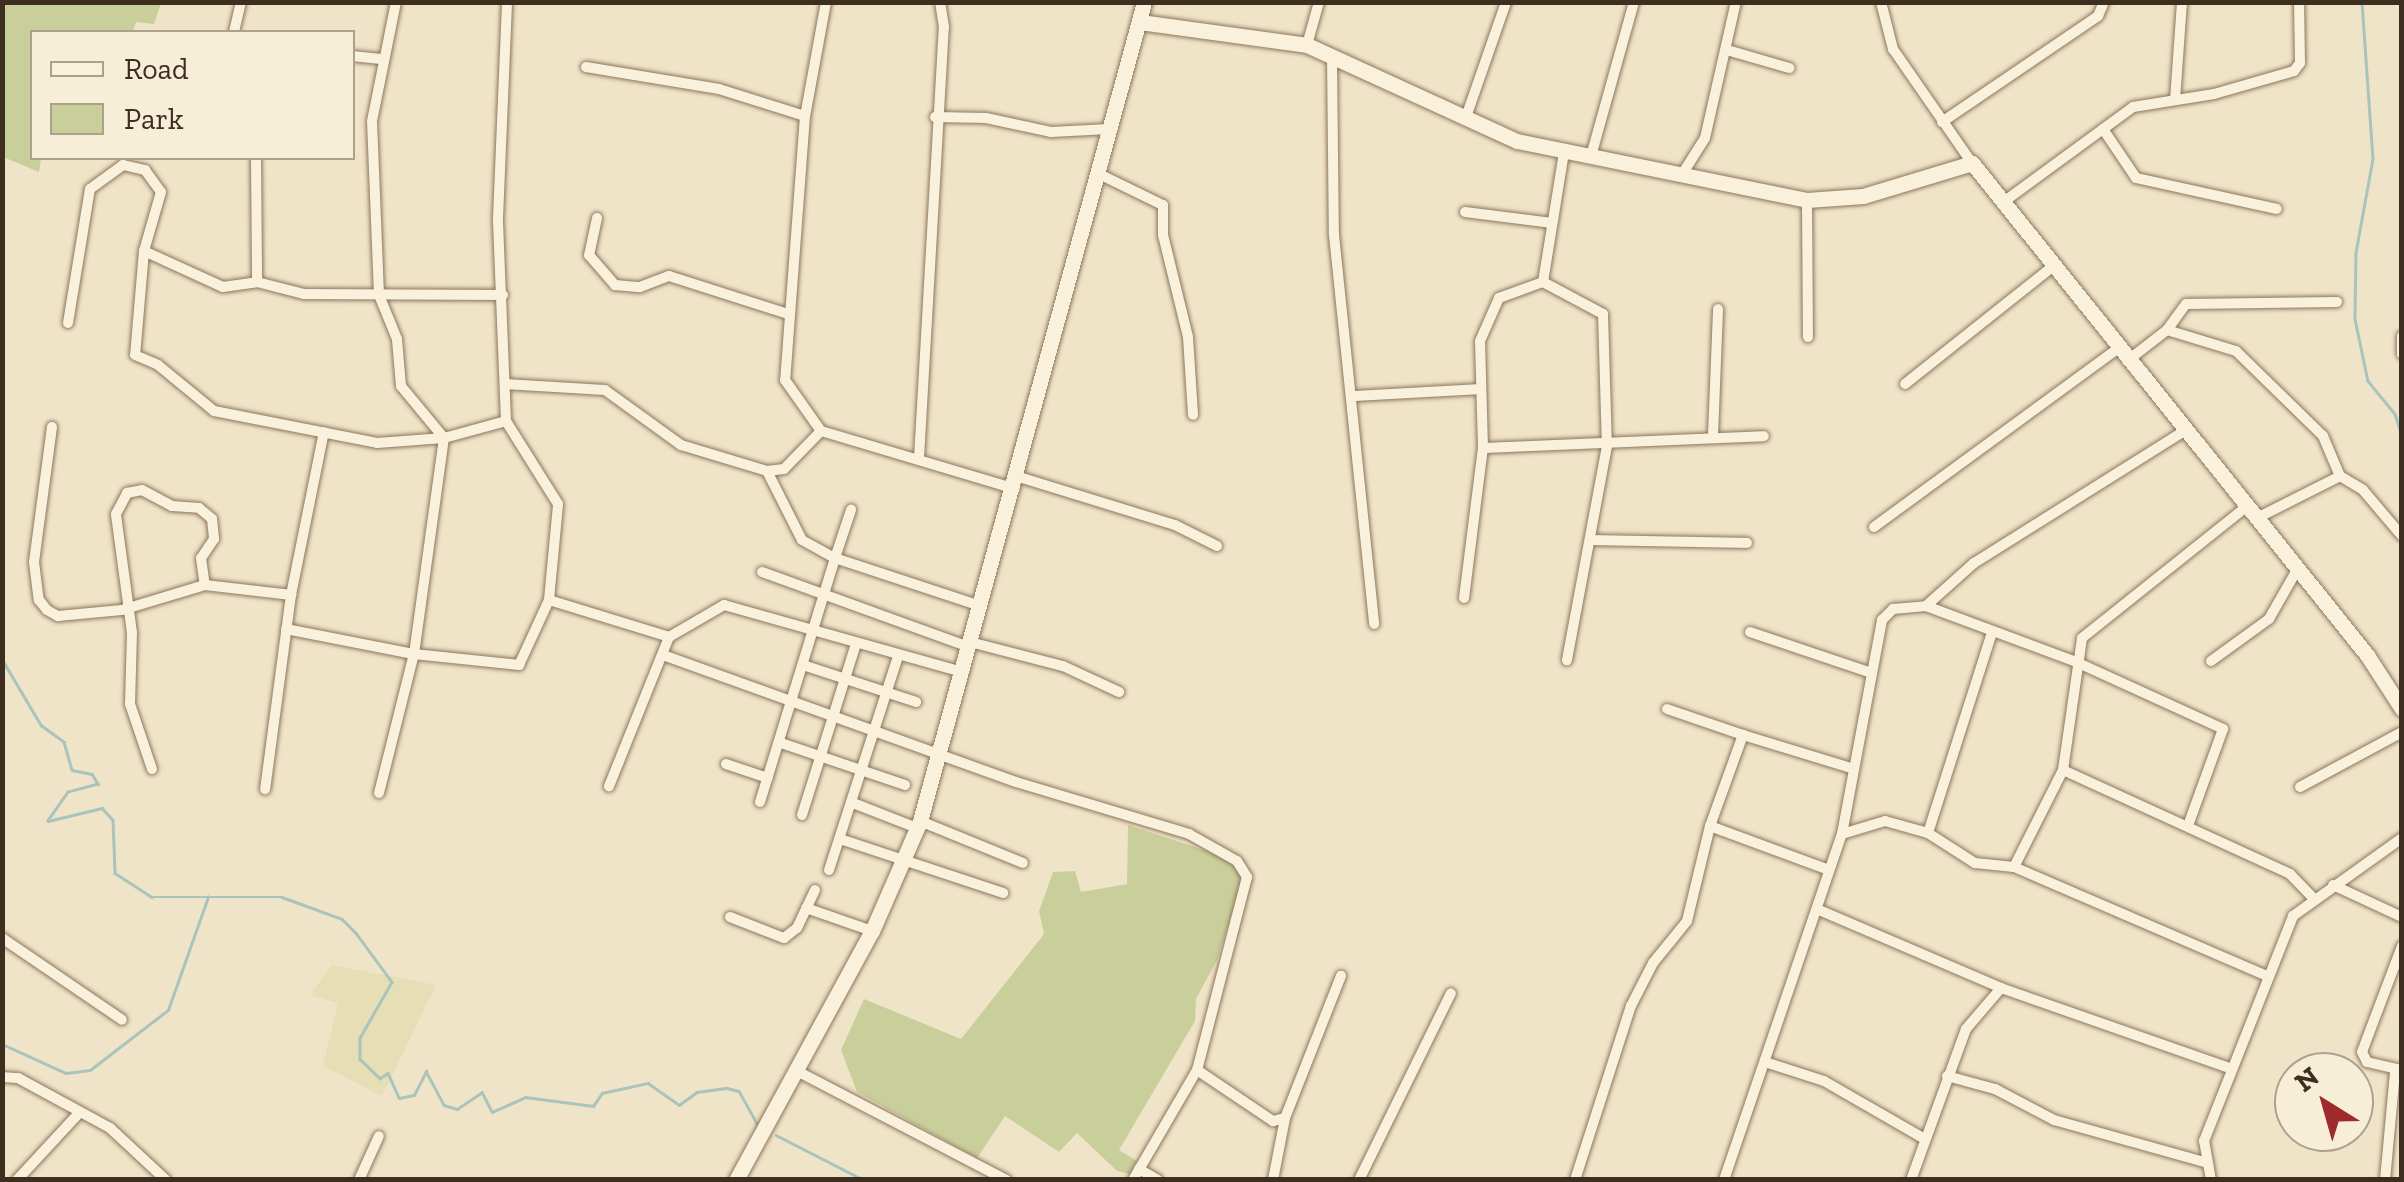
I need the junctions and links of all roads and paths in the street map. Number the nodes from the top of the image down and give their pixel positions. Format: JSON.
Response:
{"nodes":[{"id":1,"x":242,"y":2,"type":"edge"},
{"id":2,"x":396,"y":2,"type":"edge"},
{"id":3,"x":507,"y":2,"type":"edge"},
{"id":4,"x":940,"y":2,"type":"edge"},
{"id":5,"x":1144,"y":2,"type":"edge"},
{"id":6,"x":1319,"y":2,"type":"edge"},
{"id":7,"x":1506,"y":2,"type":"edge"},
{"id":8,"x":1634,"y":2,"type":"edge"},
{"id":9,"x":1736,"y":2,"type":"edge"},
{"id":10,"x":1881,"y":2,"type":"edge"},
{"id":11,"x":2104,"y":2,"type":"edge"},
{"id":12,"x":2182,"y":2,"type":"edge"},
{"id":13,"x":2299,"y":2,"type":"edge"},
{"id":14,"x":823,"y":3,"type":"edge"},
{"id":15,"x":1140,"y":22,"type":"junction"},
{"id":16,"x":235,"y":30,"type":"edge"},
{"id":17,"x":1307,"y":45,"type":"junction"},
{"id":18,"x":1727,"y":50,"type":"junction"},
{"id":19,"x":355,"y":56,"type":"edge"},
{"id":20,"x":1332,"y":56,"type":"junction"},
{"id":21,"x":381,"y":59,"type":"junction"},
{"id":22,"x":586,"y":67,"type":"dead end"},
{"id":23,"x":1789,"y":68,"type":"dead end"},
{"id":24,"x":2175,"y":100,"type":"junction"},
{"id":25,"x":805,"y":116,"type":"junction"},
{"id":26,"x":935,"y":118,"type":"junction"},
{"id":27,"x":1464,"y":120,"type":"junction"},
{"id":28,"x":1942,"y":122,"type":"junction"},
{"id":29,"x":1109,"y":129,"type":"junction"},
{"id":30,"x":2103,"y":129,"type":"junction"},
{"id":31,"x":1564,"y":152,"type":"junction"},
{"id":32,"x":1591,"y":156,"type":"junction"},
{"id":33,"x":256,"y":160,"type":"edge"},
{"id":34,"x":124,"y":161,"type":"edge"},
{"id":35,"x":1972,"y":164,"type":"junction"},
{"id":36,"x":1097,"y":173,"type":"junction"},
{"id":37,"x":1681,"y":176,"type":"junction"},
{"id":38,"x":1807,"y":200,"type":"junction"},
{"id":39,"x":2002,"y":203,"type":"junction"},
{"id":40,"x":2277,"y":209,"type":"dead end"},
{"id":41,"x":1465,"y":212,"type":"dead end"},
{"id":42,"x":597,"y":218,"type":"dead end"},
{"id":43,"x":1552,"y":222,"type":"junction"},
{"id":44,"x":144,"y":251,"type":"junction"},
{"id":45,"x":2050,"y":268,"type":"junction"},
{"id":46,"x":256,"y":282,"type":"junction"},
{"id":47,"x":1542,"y":282,"type":"junction"},
{"id":48,"x":503,"y":294,"type":"junction"},
{"id":49,"x":379,"y":295,"type":"junction"},
{"id":50,"x":2337,"y":302,"type":"dead end"},
{"id":51,"x":1718,"y":309,"type":"dead end"},
{"id":52,"x":788,"y":314,"type":"junction"},
{"id":53,"x":68,"y":323,"type":"dead end"},
{"id":54,"x":2167,"y":330,"type":"junction"},
{"id":55,"x":2402,"y":336,"type":"edge"},
{"id":56,"x":1808,"y":337,"type":"dead end"},
{"id":57,"x":2402,"y":354,"type":"edge"},
{"id":58,"x":2122,"y":355,"type":"junction"},
{"id":59,"x":505,"y":384,"type":"junction"},
{"id":60,"x":1905,"y":384,"type":"dead end"},
{"id":61,"x":1481,"y":389,"type":"junction"},
{"id":62,"x":1355,"y":396,"type":"junction"},
{"id":63,"x":1193,"y":416,"type":"dead end"},
{"id":64,"x":506,"y":421,"type":"junction"},
{"id":65,"x":52,"y":427,"type":"dead end"},
{"id":66,"x":821,"y":431,"type":"junction"},
{"id":67,"x":324,"y":432,"type":"junction"},
{"id":68,"x":2183,"y":432,"type":"junction"},
{"id":69,"x":1714,"y":435,"type":"junction"},
{"id":70,"x":1764,"y":436,"type":"dead end"},
{"id":71,"x":444,"y":438,"type":"junction"},
{"id":72,"x":1607,"y":446,"type":"junction"},
{"id":73,"x":1482,"y":448,"type":"junction"},
{"id":74,"x":919,"y":458,"type":"junction"},
{"id":75,"x":767,"y":471,"type":"junction"},
{"id":76,"x":2340,"y":476,"type":"junction"},
{"id":77,"x":1017,"y":483,"type":"junction"},
{"id":78,"x":851,"y":510,"type":"dead end"},
{"id":79,"x":2250,"y":513,"type":"junction"},
{"id":80,"x":1874,"y":527,"type":"dead end"},
{"id":81,"x":2402,"y":536,"type":"edge"},
{"id":82,"x":1594,"y":540,"type":"junction"},
{"id":83,"x":1748,"y":542,"type":"dead end"},
{"id":84,"x":1217,"y":546,"type":"dead end"},
{"id":85,"x":836,"y":558,"type":"junction"},
{"id":86,"x":2297,"y":570,"type":"junction"},
{"id":87,"x":762,"y":572,"type":"dead end"},
{"id":88,"x":205,"y":585,"type":"junction"},
{"id":89,"x":290,"y":595,"type":"junction"},
{"id":90,"x":826,"y":595,"type":"junction"},
{"id":91,"x":1464,"y":598,"type":"dead end"},
{"id":92,"x":549,"y":600,"type":"junction"},
{"id":93,"x":980,"y":606,"type":"junction"},
{"id":94,"x":1926,"y":606,"type":"junction"},
{"id":95,"x":129,"y":608,"type":"junction"},
{"id":96,"x":1374,"y":624,"type":"dead end"},
{"id":97,"x":286,"y":629,"type":"junction"},
{"id":98,"x":816,"y":630,"type":"junction"},
{"id":99,"x":1750,"y":632,"type":"dead end"},
{"id":100,"x":1992,"y":632,"type":"junction"},
{"id":101,"x":669,"y":637,"type":"junction"},
{"id":102,"x":856,"y":644,"type":"junction"},
{"id":103,"x":969,"y":644,"type":"junction"},
{"id":104,"x":414,"y":654,"type":"junction"},
{"id":105,"x":663,"y":655,"type":"junction"},
{"id":106,"x":898,"y":656,"type":"junction"},
{"id":107,"x":1567,"y":660,"type":"dead end"},
{"id":108,"x":2074,"y":661,"type":"junction"},
{"id":109,"x":2211,"y":661,"type":"dead end"},
{"id":110,"x":806,"y":666,"type":"junction"},
{"id":111,"x":962,"y":672,"type":"junction"},
{"id":112,"x":1869,"y":672,"type":"junction"},
{"id":113,"x":845,"y":679,"type":"junction"},
{"id":114,"x":886,"y":691,"type":"junction"},
{"id":115,"x":1119,"y":692,"type":"dead end"},
{"id":116,"x":2400,"y":700,"type":"edge"},
{"id":117,"x":916,"y":702,"type":"dead end"},
{"id":118,"x":795,"y":704,"type":"junction"},
{"id":119,"x":1667,"y":710,"type":"dead end"},
{"id":120,"x":833,"y":716,"type":"junction"},
{"id":121,"x":874,"y":730,"type":"junction"},
{"id":122,"x":2402,"y":732,"type":"edge"},
{"id":123,"x":1743,"y":735,"type":"junction"},
{"id":124,"x":780,"y":744,"type":"junction"},
{"id":125,"x":942,"y":755,"type":"junction"},
{"id":126,"x":820,"y":757,"type":"junction"},
{"id":127,"x":726,"y":764,"type":"dead end"},
{"id":128,"x":1851,"y":768,"type":"junction"},
{"id":129,"x":152,"y":769,"type":"dead end"},
{"id":130,"x":2063,"y":770,"type":"junction"},
{"id":131,"x":862,"y":771,"type":"junction"},
{"id":132,"x":768,"y":778,"type":"junction"},
{"id":133,"x":905,"y":785,"type":"dead end"},
{"id":134,"x":609,"y":786,"type":"dead end"},
{"id":135,"x":2300,"y":787,"type":"dead end"},
{"id":136,"x":265,"y":789,"type":"dead end"},
{"id":137,"x":379,"y":793,"type":"dead end"},
{"id":138,"x":760,"y":802,"type":"dead end"},
{"id":139,"x":853,"y":803,"type":"junction"},
{"id":140,"x":802,"y":815,"type":"dead end"},
{"id":141,"x":2189,"y":822,"type":"junction"},
{"id":142,"x":918,"y":825,"type":"junction"},
{"id":143,"x":1710,"y":826,"type":"junction"},
{"id":144,"x":1928,"y":833,"type":"junction"},
{"id":145,"x":1842,"y":834,"type":"junction"},
{"id":146,"x":2402,"y":838,"type":"edge"},
{"id":147,"x":840,"y":840,"type":"junction"},
{"id":148,"x":905,"y":859,"type":"junction"},
{"id":149,"x":1024,"y":863,"type":"dead end"},
{"id":150,"x":2014,"y":867,"type":"junction"},
{"id":151,"x":829,"y":870,"type":"dead end"},
{"id":152,"x":1829,"y":870,"type":"junction"},
{"id":153,"x":2333,"y":885,"type":"junction"},
{"id":154,"x":815,"y":890,"type":"dead end"},
{"id":155,"x":1003,"y":892,"type":"dead end"},
{"id":156,"x":2313,"y":898,"type":"junction"},
{"id":157,"x":806,"y":908,"type":"junction"},
{"id":158,"x":1817,"y":909,"type":"junction"},
{"id":159,"x":730,"y":917,"type":"dead end"},
{"id":160,"x":2402,"y":917,"type":"edge"},
{"id":161,"x":872,"y":931,"type":"junction"},
{"id":162,"x":2,"y":938,"type":"edge"},
{"id":163,"x":2402,"y":946,"type":"edge"},
{"id":164,"x":1341,"y":976,"type":"dead end"},
{"id":165,"x":2267,"y":976,"type":"junction"},
{"id":166,"x":2001,"y":988,"type":"junction"},
{"id":167,"x":1452,"y":994,"type":"dead end"},
{"id":168,"x":122,"y":1020,"type":"dead end"},
{"id":169,"x":1765,"y":1062,"type":"junction"},
{"id":170,"x":2230,"y":1068,"type":"junction"},
{"id":171,"x":1197,"y":1070,"type":"junction"},
{"id":172,"x":797,"y":1071,"type":"junction"},
{"id":173,"x":2398,"y":1071,"type":"edge"},
{"id":174,"x":1947,"y":1076,"type":"junction"},
{"id":175,"x":2,"y":1077,"type":"edge"},
{"id":176,"x":79,"y":1113,"type":"junction"},
{"id":177,"x":1285,"y":1118,"type":"junction"},
{"id":178,"x":380,"y":1136,"type":"dead end"},
{"id":179,"x":1925,"y":1139,"type":"junction"},
{"id":180,"x":2204,"y":1162,"type":"junction"},
{"id":181,"x":1136,"y":1174,"type":"edge"},
{"id":182,"x":16,"y":1180,"type":"edge"},
{"id":183,"x":166,"y":1180,"type":"edge"},
{"id":184,"x":358,"y":1180,"type":"edge"},
{"id":185,"x":736,"y":1180,"type":"edge"},
{"id":186,"x":1006,"y":1180,"type":"edge"},
{"id":187,"x":1158,"y":1180,"type":"edge"},
{"id":188,"x":1273,"y":1180,"type":"edge"},
{"id":189,"x":1358,"y":1180,"type":"edge"},
{"id":190,"x":1576,"y":1180,"type":"edge"},
{"id":191,"x":1724,"y":1180,"type":"edge"},
{"id":192,"x":1911,"y":1180,"type":"edge"},
{"id":193,"x":2211,"y":1180,"type":"edge"},
{"id":194,"x":2385,"y":1180,"type":"edge"}],
"edges":[{"from":1,"to":16,"type":"street"},
{"from":2,"to":21,"type":"street"},
{"from":3,"to":48,"type":"street"},
{"from":4,"to":26,"type":"street"},
{"from":5,"to":15,"type":"street"},
{"from":6,"to":17,"type":"street"},
{"from":7,"to":27,"type":"street"},
{"from":8,"to":32,"type":"street"},
{"from":9,"to":18,"type":"street"},
{"from":10,"to":28,"type":"street"},
{"from":11,"to":28,"type":"street"},
{"from":12,"to":24,"type":"street"},
{"from":13,"to":24,"type":"street"},
{"from":14,"to":25,"type":"street"},
{"from":15,"to":17,"type":"street"},
{"from":15,"to":29,"type":"street"},
{"from":17,"to":20,"type":"street"},
{"from":18,"to":23,"type":"street"},
{"from":18,"to":37,"type":"street"},
{"from":19,"to":21,"type":"street"},
{"from":20,"to":27,"type":"street"},
{"from":20,"to":62,"type":"street"},
{"from":21,"to":49,"type":"street"},
{"from":22,"to":25,"type":"street"},
{"from":24,"to":30,"type":"street"},
{"from":25,"to":52,"type":"street"},
{"from":26,"to":29,"type":"street"},
{"from":26,"to":74,"type":"street"},
{"from":27,"to":31,"type":"street"},
{"from":28,"to":35,"type":"street"},
{"from":29,"to":36,"type":"street"},
{"from":30,"to":39,"type":"street"},
{"from":30,"to":40,"type":"street"},
{"from":31,"to":32,"type":"street"},
{"from":31,"to":43,"type":"street"},
{"from":32,"to":37,"type":"street"},
{"from":33,"to":46,"type":"street"},
{"from":34,"to":44,"type":"street"},
{"from":34,"to":53,"type":"street"},
{"from":35,"to":38,"type":"street"},
{"from":35,"to":39,"type":"street"},
{"from":36,"to":63,"type":"street"},
{"from":36,"to":77,"type":"street"},
{"from":37,"to":38,"type":"street"},
{"from":38,"to":56,"type":"street"},
{"from":39,"to":45,"type":"street"},
{"from":41,"to":43,"type":"street"},
{"from":42,"to":52,"type":"street"},
{"from":43,"to":47,"type":"street"},
{"from":44,"to":46,"type":"street"},
{"from":44,"to":67,"type":"street"},
{"from":45,"to":58,"type":"street"},
{"from":45,"to":60,"type":"street"},
{"from":46,"to":49,"type":"street"},
{"from":47,"to":61,"type":"street"},
{"from":47,"to":72,"type":"street"},
{"from":48,"to":49,"type":"street"},
{"from":48,"to":59,"type":"street"},
{"from":49,"to":71,"type":"street"},
{"from":50,"to":54,"type":"street"},
{"from":51,"to":69,"type":"street"},
{"from":52,"to":66,"type":"street"},
{"from":54,"to":58,"type":"street"},
{"from":54,"to":76,"type":"street"},
{"from":55,"to":57,"type":"street"},
{"from":58,"to":68,"type":"street"},
{"from":58,"to":80,"type":"street"},
{"from":59,"to":64,"type":"street"},
{"from":59,"to":75,"type":"street"},
{"from":61,"to":62,"type":"street"},
{"from":61,"to":73,"type":"street"},
{"from":62,"to":96,"type":"street"},
{"from":64,"to":71,"type":"street"},
{"from":64,"to":92,"type":"street"},
{"from":65,"to":95,"type":"street"},
{"from":66,"to":74,"type":"street"},
{"from":66,"to":75,"type":"street"},
{"from":67,"to":71,"type":"street"},
{"from":67,"to":89,"type":"street"},
{"from":68,"to":79,"type":"street"},
{"from":68,"to":94,"type":"street"},
{"from":69,"to":70,"type":"street"},
{"from":69,"to":72,"type":"street"},
{"from":71,"to":104,"type":"street"},
{"from":72,"to":73,"type":"street"},
{"from":72,"to":82,"type":"street"},
{"from":73,"to":91,"type":"street"},
{"from":74,"to":77,"type":"street"},
{"from":75,"to":85,"type":"street"},
{"from":76,"to":79,"type":"street"},
{"from":76,"to":81,"type":"street"},
{"from":77,"to":84,"type":"street"},
{"from":77,"to":93,"type":"street"},
{"from":78,"to":85,"type":"street"},
{"from":79,"to":86,"type":"street"},
{"from":79,"to":108,"type":"street"},
{"from":82,"to":83,"type":"street"},
{"from":82,"to":107,"type":"street"},
{"from":85,"to":90,"type":"street"},
{"from":85,"to":93,"type":"street"},
{"from":86,"to":109,"type":"street"},
{"from":86,"to":116,"type":"street"},
{"from":87,"to":90,"type":"street"},
{"from":88,"to":89,"type":"street"},
{"from":88,"to":95,"type":"street"},
{"from":88,"to":95,"type":"street"},
{"from":89,"to":97,"type":"street"},
{"from":90,"to":98,"type":"street"},
{"from":90,"to":103,"type":"street"},
{"from":92,"to":101,"type":"street"},
{"from":92,"to":104,"type":"street"},
{"from":93,"to":103,"type":"street"},
{"from":94,"to":100,"type":"street"},
{"from":94,"to":112,"type":"street"},
{"from":95,"to":129,"type":"street"},
{"from":97,"to":104,"type":"street"},
{"from":97,"to":136,"type":"street"},
{"from":98,"to":101,"type":"street"},
{"from":98,"to":102,"type":"street"},
{"from":98,"to":110,"type":"street"},
{"from":99,"to":112,"type":"street"},
{"from":100,"to":108,"type":"street"},
{"from":100,"to":144,"type":"street"},
{"from":101,"to":105,"type":"street"},
{"from":102,"to":106,"type":"street"},
{"from":102,"to":113,"type":"street"},
{"from":103,"to":111,"type":"street"},
{"from":103,"to":115,"type":"street"},
{"from":104,"to":137,"type":"street"},
{"from":105,"to":118,"type":"street"},
{"from":105,"to":134,"type":"street"},
{"from":106,"to":111,"type":"street"},
{"from":106,"to":114,"type":"street"},
{"from":108,"to":130,"type":"street"},
{"from":108,"to":141,"type":"street"},
{"from":110,"to":113,"type":"street"},
{"from":110,"to":118,"type":"street"},
{"from":111,"to":125,"type":"street"},
{"from":112,"to":128,"type":"street"},
{"from":113,"to":114,"type":"street"},
{"from":113,"to":120,"type":"street"},
{"from":114,"to":117,"type":"street"},
{"from":114,"to":121,"type":"street"},
{"from":118,"to":120,"type":"street"},
{"from":118,"to":124,"type":"street"},
{"from":119,"to":123,"type":"street"},
{"from":120,"to":121,"type":"street"},
{"from":120,"to":126,"type":"street"},
{"from":121,"to":125,"type":"street"},
{"from":121,"to":131,"type":"street"},
{"from":122,"to":135,"type":"street"},
{"from":123,"to":128,"type":"street"},
{"from":123,"to":143,"type":"street"},
{"from":124,"to":126,"type":"street"},
{"from":124,"to":132,"type":"street"},
{"from":125,"to":142,"type":"street"},
{"from":125,"to":171,"type":"street"},
{"from":126,"to":131,"type":"street"},
{"from":126,"to":140,"type":"street"},
{"from":127,"to":132,"type":"street"},
{"from":128,"to":145,"type":"street"},
{"from":130,"to":141,"type":"street"},
{"from":130,"to":150,"type":"street"},
{"from":131,"to":133,"type":"street"},
{"from":131,"to":139,"type":"street"},
{"from":132,"to":138,"type":"street"},
{"from":139,"to":142,"type":"street"},
{"from":139,"to":147,"type":"street"},
{"from":141,"to":156,"type":"street"},
{"from":142,"to":148,"type":"street"},
{"from":142,"to":149,"type":"street"},
{"from":143,"to":152,"type":"street"},
{"from":143,"to":190,"type":"street"},
{"from":144,"to":145,"type":"street"},
{"from":144,"to":150,"type":"street"},
{"from":145,"to":152,"type":"street"},
{"from":146,"to":153,"type":"street"},
{"from":147,"to":148,"type":"street"},
{"from":147,"to":151,"type":"street"},
{"from":148,"to":155,"type":"street"},
{"from":148,"to":161,"type":"street"},
{"from":150,"to":165,"type":"street"},
{"from":152,"to":158,"type":"street"},
{"from":153,"to":156,"type":"street"},
{"from":153,"to":160,"type":"street"},
{"from":154,"to":157,"type":"street"},
{"from":156,"to":165,"type":"street"},
{"from":157,"to":159,"type":"street"},
{"from":157,"to":161,"type":"street"},
{"from":158,"to":166,"type":"street"},
{"from":158,"to":169,"type":"street"},
{"from":161,"to":172,"type":"street"},
{"from":162,"to":168,"type":"street"},
{"from":163,"to":173,"type":"street"},
{"from":164,"to":177,"type":"street"},
{"from":165,"to":170,"type":"street"},
{"from":166,"to":170,"type":"street"},
{"from":166,"to":174,"type":"street"},
{"from":167,"to":189,"type":"street"},
{"from":169,"to":179,"type":"street"},
{"from":169,"to":191,"type":"street"},
{"from":170,"to":180,"type":"street"},
{"from":171,"to":177,"type":"street"},
{"from":171,"to":181,"type":"street"},
{"from":172,"to":185,"type":"street"},
{"from":172,"to":186,"type":"street"},
{"from":173,"to":194,"type":"street"},
{"from":174,"to":179,"type":"street"},
{"from":174,"to":180,"type":"street"},
{"from":175,"to":176,"type":"street"},
{"from":176,"to":182,"type":"street"},
{"from":176,"to":183,"type":"street"},
{"from":177,"to":188,"type":"street"},
{"from":178,"to":184,"type":"street"},
{"from":179,"to":192,"type":"street"},
{"from":180,"to":193,"type":"street"},
{"from":181,"to":187,"type":"street"}]}
